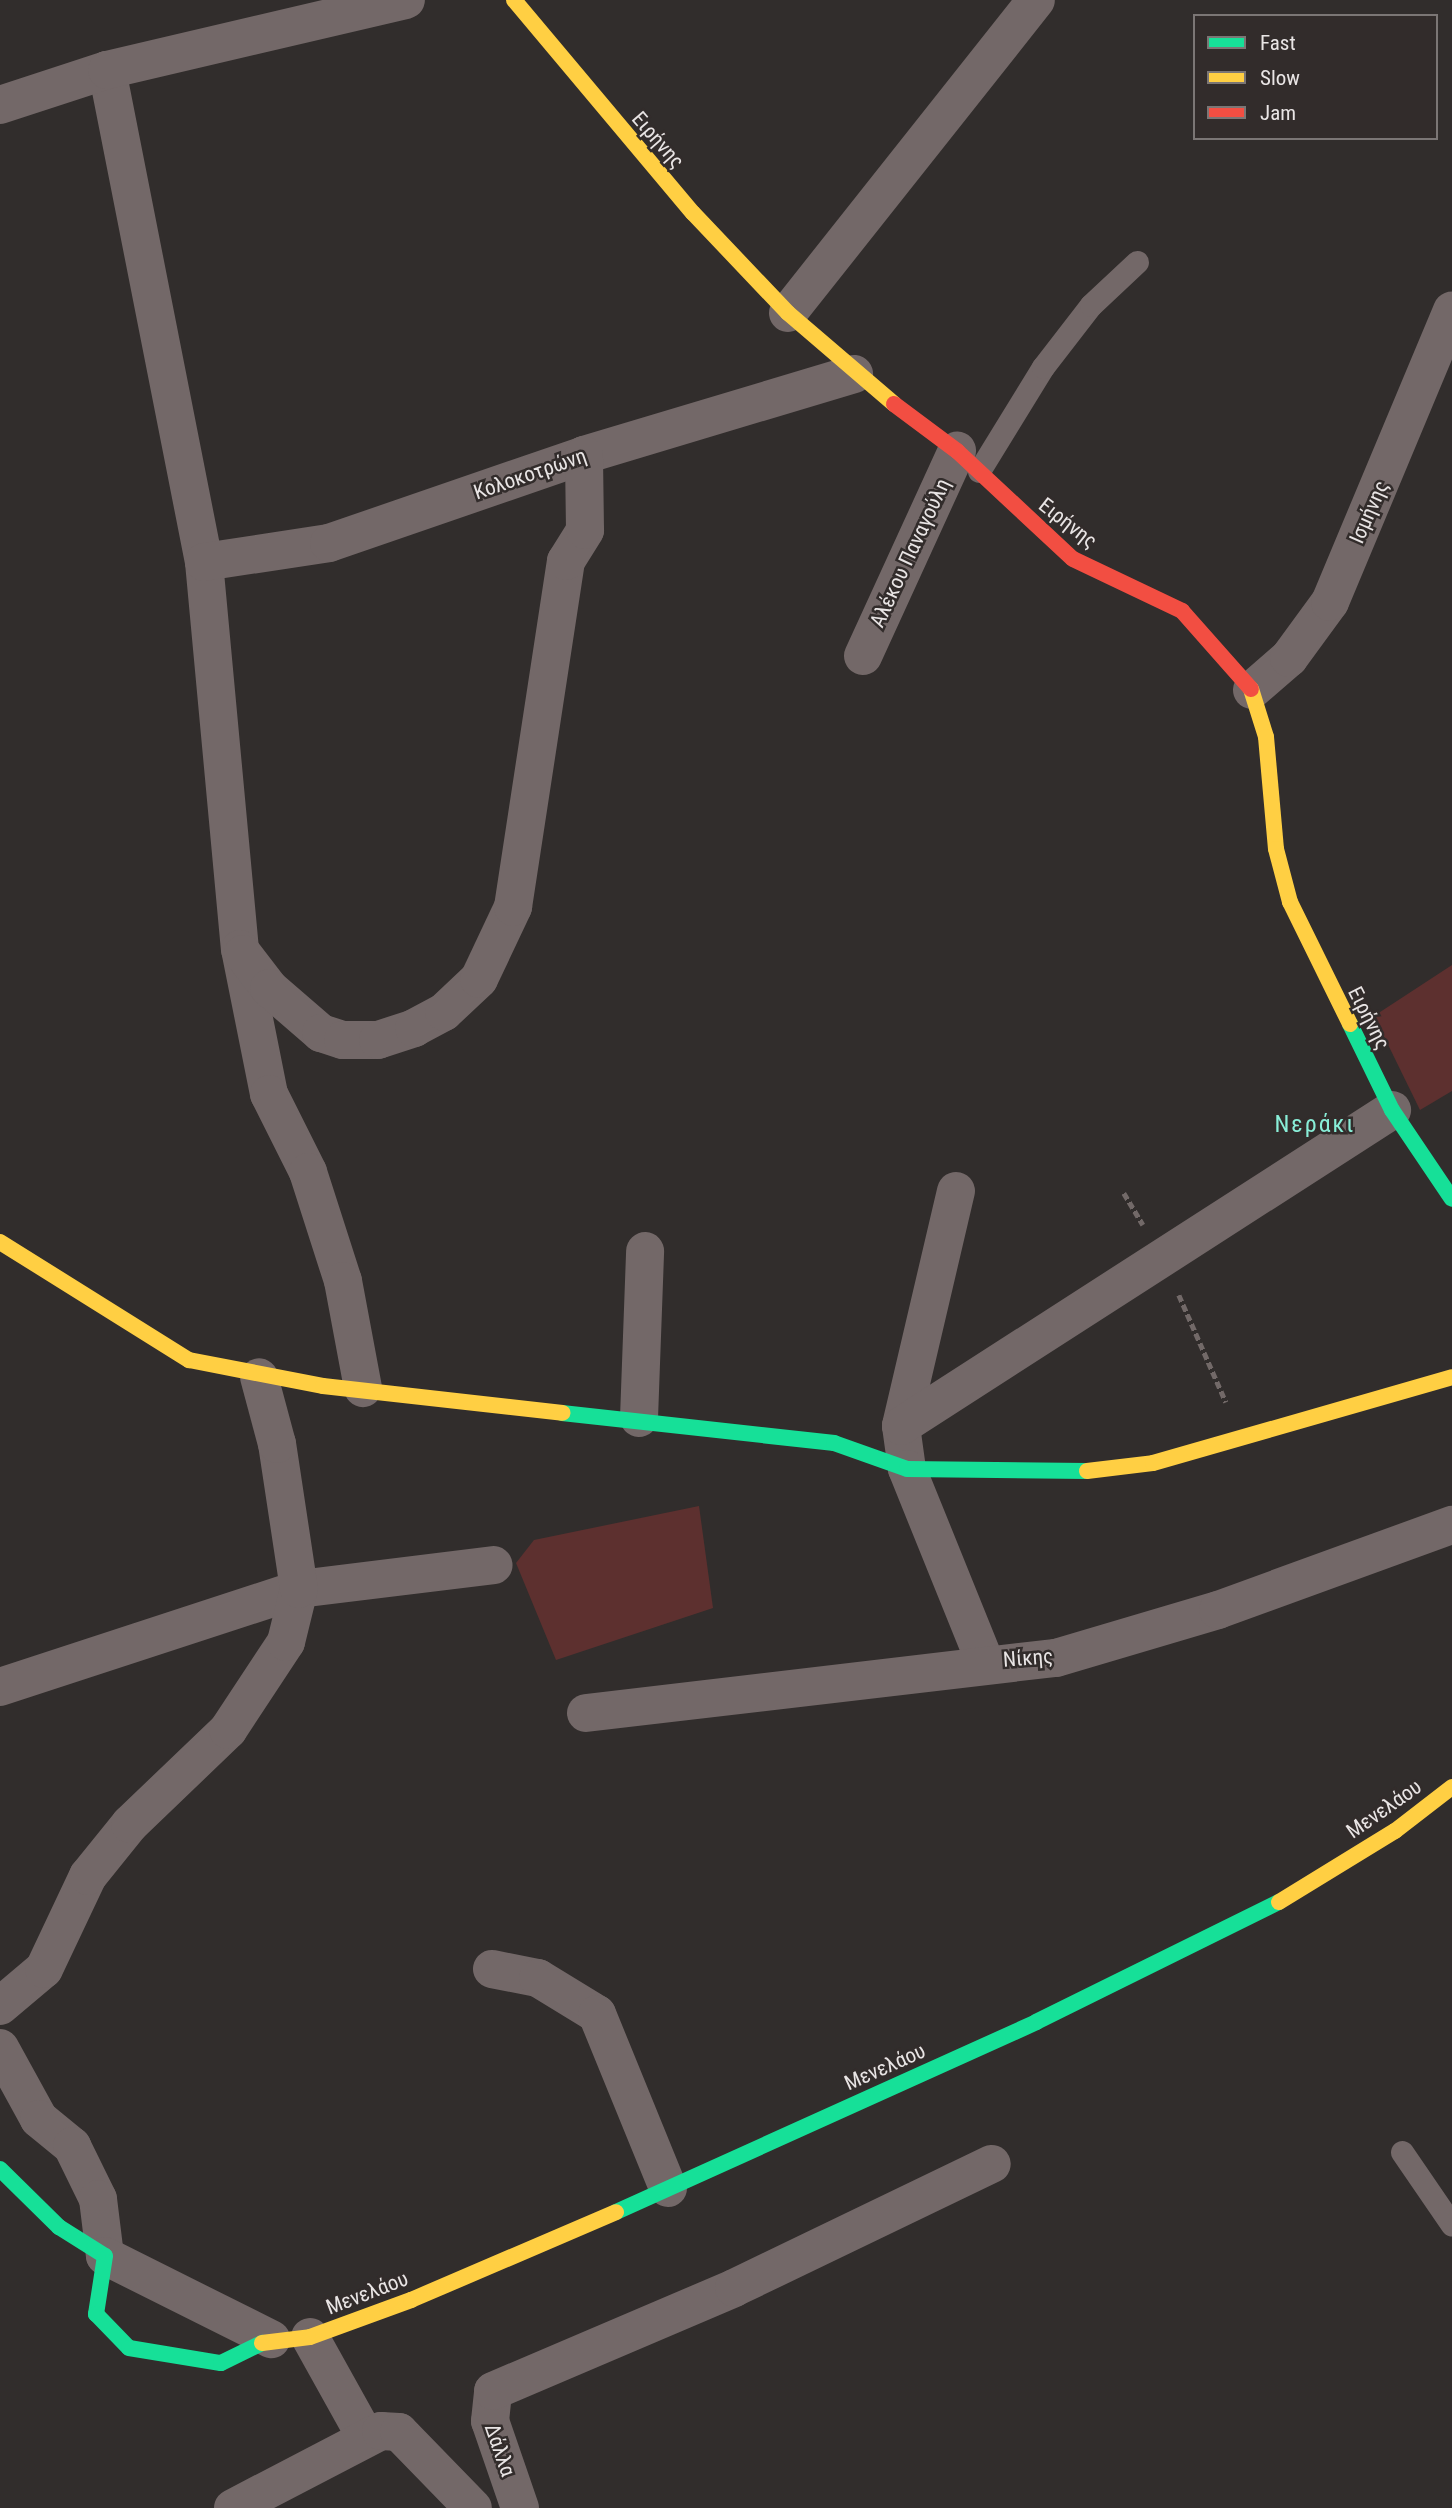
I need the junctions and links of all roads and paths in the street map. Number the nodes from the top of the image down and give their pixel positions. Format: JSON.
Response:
{"nodes":[{"id":1,"x":406,"y":0,"type":"edge"},
{"id":2,"x":514,"y":0,"type":"edge"},
{"id":3,"x":1036,"y":0,"type":"edge"},
{"id":4,"x":107,"y":70,"type":"junction"},
{"id":5,"x":0,"y":105,"type":"edge"},
{"id":6,"x":1137,"y":262,"type":"dead end"},
{"id":7,"x":1452,"y":311,"type":"edge"},
{"id":8,"x":788,"y":313,"type":"junction"},
{"id":9,"x":853,"y":374,"type":"junction"},
{"id":10,"x":584,"y":455,"type":"junction"},
{"id":11,"x":968,"y":461,"type":"junction"},
{"id":12,"x":204,"y":562,"type":"junction"},
{"id":13,"x":863,"y":656,"type":"dead end"},
{"id":14,"x":1252,"y":690,"type":"junction"},
{"id":15,"x":240,"y":949,"type":"junction"},
{"id":16,"x":1392,"y":1110,"type":"junction"},
{"id":17,"x":956,"y":1191,"type":"dead end"},
{"id":18,"x":1124,"y":1193,"type":"dead end"},
{"id":19,"x":1451,"y":1197,"type":"edge"},
{"id":20,"x":0,"y":1242,"type":"edge"},
{"id":21,"x":645,"y":1251,"type":"dead end"},
{"id":22,"x":1162,"y":1258,"type":"junction"},
{"id":23,"x":259,"y":1377,"type":"junction"},
{"id":24,"x":1452,"y":1377,"type":"edge"},
{"id":25,"x":363,"y":1388,"type":"junction"},
{"id":26,"x":639,"y":1418,"type":"junction"},
{"id":27,"x":901,"y":1426,"type":"junction"},
{"id":28,"x":1240,"y":1435,"type":"junction"},
{"id":29,"x":907,"y":1469,"type":"junction"},
{"id":30,"x":1452,"y":1525,"type":"edge"},
{"id":31,"x":495,"y":1566,"type":"dead end"},
{"id":32,"x":299,"y":1589,"type":"junction"},
{"id":33,"x":985,"y":1662,"type":"junction"},
{"id":34,"x":0,"y":1687,"type":"edge"},
{"id":35,"x":586,"y":1713,"type":"dead end"},
{"id":36,"x":1452,"y":1787,"type":"edge"},
{"id":37,"x":492,"y":1969,"type":"dead end"},
{"id":38,"x":0,"y":2006,"type":"edge"},
{"id":39,"x":0,"y":2048,"type":"edge"},
{"id":40,"x":1402,"y":2152,"type":"dead end"},
{"id":41,"x":992,"y":2164,"type":"dead end"},
{"id":42,"x":0,"y":2169,"type":"edge"},
{"id":43,"x":668,"y":2188,"type":"junction"},
{"id":44,"x":1452,"y":2225,"type":"edge"},
{"id":45,"x":105,"y":2256,"type":"junction"},
{"id":46,"x":310,"y":2337,"type":"junction"},
{"id":47,"x":271,"y":2339,"type":"junction"},
{"id":48,"x":365,"y":2436,"type":"junction"},
{"id":49,"x":233,"y":2508,"type":"edge"},
{"id":50,"x":473,"y":2508,"type":"edge"},
{"id":51,"x":520,"y":2508,"type":"edge"}],
"edges":[{"from":1,"to":4,"type":"street"},
{"from":2,"to":8,"type":"street","name":"Ειρήνης"},
{"from":3,"to":8,"type":"street"},
{"from":4,"to":5,"type":"street"},
{"from":4,"to":12,"type":"street"},
{"from":6,"to":11,"type":"lane"},
{"from":7,"to":14,"type":"street","name":"Ισμήνης"},
{"from":8,"to":9,"type":"street","name":"Ειρήνης"},
{"from":9,"to":10,"type":"street","name":"Κολοκοτρώνη"},
{"from":9,"to":11,"type":"street","name":"Ειρήνης"},
{"from":10,"to":12,"type":"street","name":"Κολοκοτρώνη"},
{"from":10,"to":15,"type":"street"},
{"from":11,"to":13,"type":"street","name":"Αλέκου Παναγούλη"},
{"from":11,"to":14,"type":"street","name":"Ειρήνης"},
{"from":12,"to":15,"type":"street"},
{"from":14,"to":16,"type":"street","name":"Ειρήνης"},
{"from":15,"to":25,"type":"street"},
{"from":16,"to":19,"type":"street","name":"Ειρήνης"},
{"from":16,"to":22,"type":"street"},
{"from":17,"to":27,"type":"street"},
{"from":18,"to":22,"type":"path"},
{"from":20,"to":23,"type":"street"},
{"from":21,"to":26,"type":"street"},
{"from":22,"to":27,"type":"street"},
{"from":22,"to":28,"type":"path"},
{"from":23,"to":25,"type":"street"},
{"from":23,"to":32,"type":"street"},
{"from":24,"to":28,"type":"street"},
{"from":25,"to":26,"type":"street"},
{"from":26,"to":29,"type":"street"},
{"from":27,"to":29,"type":"street"},
{"from":28,"to":29,"type":"street"},
{"from":29,"to":33,"type":"street"},
{"from":30,"to":33,"type":"street","name":"Νίκης"},
{"from":31,"to":32,"type":"street"},
{"from":32,"to":34,"type":"street"},
{"from":32,"to":38,"type":"street"},
{"from":33,"to":35,"type":"street","name":"Νίκης"},
{"from":36,"to":43,"type":"street","name":"Μενελάου"},
{"from":37,"to":43,"type":"street"},
{"from":39,"to":45,"type":"street"},
{"from":40,"to":44,"type":"lane"},
{"from":41,"to":51,"type":"street","name":"Δάλλα"},
{"from":42,"to":45,"type":"street"},
{"from":43,"to":46,"type":"street","name":"Μενελάου"},
{"from":45,"to":47,"type":"street"},
{"from":45,"to":47,"type":"street"},
{"from":46,"to":47,"type":"street","name":"Μενελάου"},
{"from":46,"to":48,"type":"street"},
{"from":48,"to":49,"type":"street"},
{"from":48,"to":50,"type":"street"}]}
